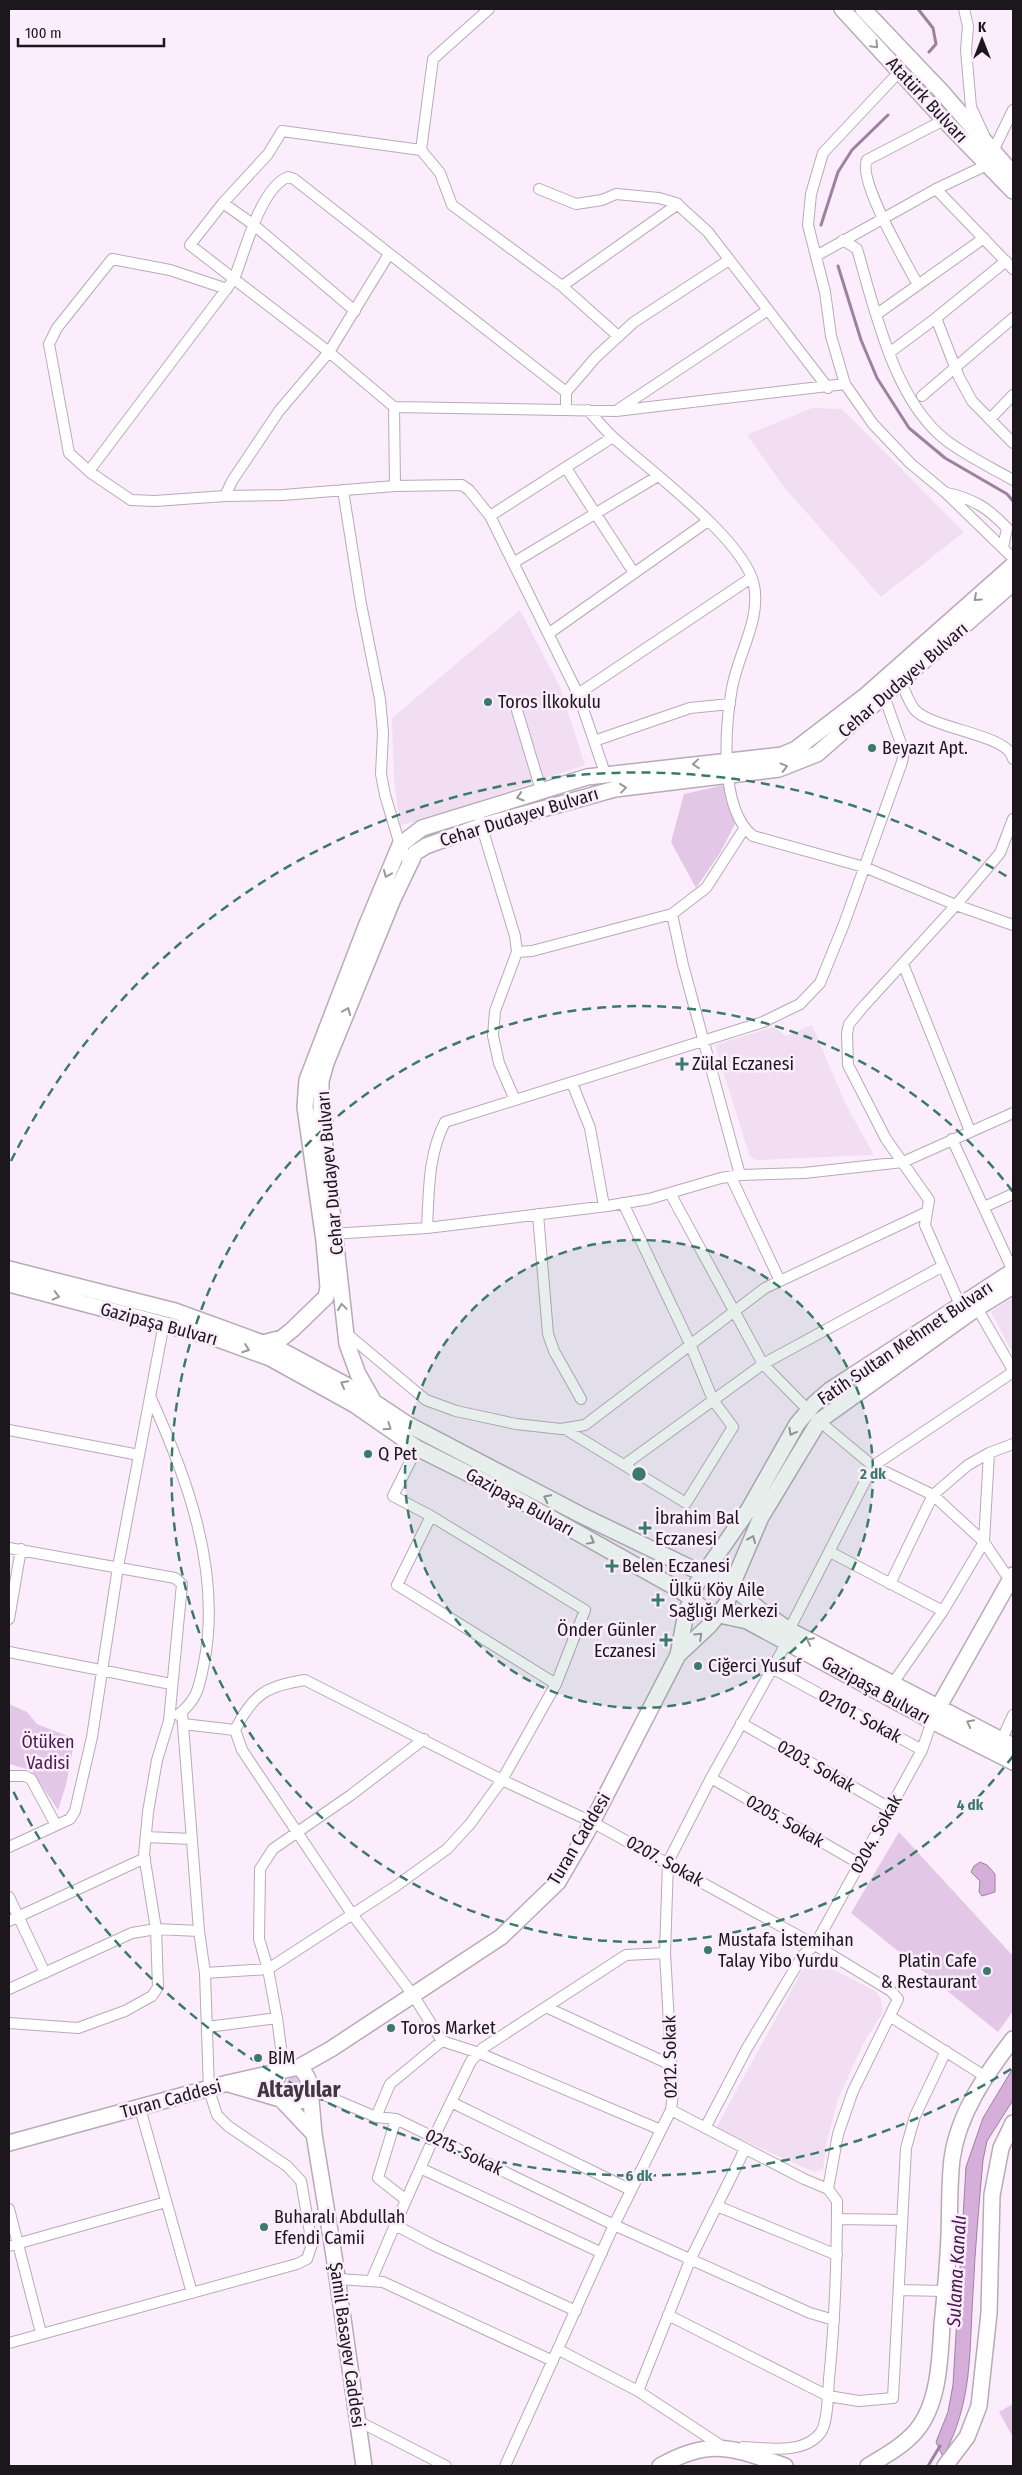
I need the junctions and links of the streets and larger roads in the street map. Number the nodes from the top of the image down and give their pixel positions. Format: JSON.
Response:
{"nodes":[{"id":1,"x":489,"y":9,"type":"edge"},
{"id":2,"x":842,"y":9,"type":"edge"},
{"id":3,"x":863,"y":9,"type":"edge"},
{"id":4,"x":964,"y":9,"type":"edge"},
{"id":5,"x":900,"y":72,"type":"junction"},
{"id":6,"x":1013,"y":110,"type":"edge"},
{"id":7,"x":944,"y":120,"type":"junction"},
{"id":8,"x":421,"y":150,"type":"junction"},
{"id":9,"x":990,"y":154,"type":"junction"},
{"id":10,"x":1013,"y":174,"type":"edge"},
{"id":11,"x":539,"y":189,"type":"dead end"},
{"id":12,"x":936,"y":189,"type":"junction"},
{"id":13,"x":1013,"y":191,"type":"edge"},
{"id":14,"x":223,"y":203,"type":"junction"},
{"id":15,"x":678,"y":204,"type":"junction"},
{"id":16,"x":884,"y":218,"type":"junction"},
{"id":17,"x":254,"y":225,"type":"junction"},
{"id":18,"x":984,"y":238,"type":"junction"},
{"id":19,"x":844,"y":240,"type":"junction"},
{"id":20,"x":389,"y":254,"type":"junction"},
{"id":21,"x":816,"y":256,"type":"junction"},
{"id":22,"x":729,"y":260,"type":"junction"},
{"id":23,"x":1010,"y":265,"type":"edge"},
{"id":24,"x":234,"y":279,"type":"junction"},
{"id":25,"x":918,"y":285,"type":"junction"},
{"id":26,"x":562,"y":286,"type":"junction"},
{"id":27,"x":227,"y":289,"type":"junction"},
{"id":28,"x":768,"y":310,"type":"junction"},
{"id":29,"x":354,"y":311,"type":"junction"},
{"id":30,"x":877,"y":314,"type":"junction"},
{"id":31,"x":936,"y":318,"type":"junction"},
{"id":32,"x":1013,"y":318,"type":"edge"},
{"id":33,"x":618,"y":336,"type":"junction"},
{"id":34,"x":329,"y":352,"type":"junction"},
{"id":35,"x":889,"y":353,"type":"junction"},
{"id":36,"x":956,"y":368,"type":"junction"},
{"id":37,"x":846,"y":384,"type":"junction"},
{"id":38,"x":828,"y":388,"type":"junction"},
{"id":39,"x":566,"y":392,"type":"junction"},
{"id":40,"x":1013,"y":395,"type":"edge"},
{"id":41,"x":922,"y":396,"type":"dead end"},
{"id":42,"x":394,"y":406,"type":"junction"},
{"id":43,"x":566,"y":410,"type":"junction"},
{"id":44,"x":588,"y":410,"type":"junction"},
{"id":45,"x":616,"y":411,"type":"junction"},
{"id":46,"x":990,"y":418,"type":"junction"},
{"id":47,"x":613,"y":437,"type":"junction"},
{"id":48,"x":1013,"y":443,"type":"edge"},
{"id":49,"x":566,"y":468,"type":"junction"},
{"id":50,"x":89,"y":471,"type":"junction"},
{"id":51,"x":658,"y":476,"type":"junction"},
{"id":52,"x":1013,"y":480,"type":"edge"},
{"id":53,"x":395,"y":486,"type":"junction"},
{"id":54,"x":343,"y":490,"type":"junction"},
{"id":55,"x":946,"y":493,"type":"junction"},
{"id":56,"x":225,"y":496,"type":"junction"},
{"id":57,"x":595,"y":513,"type":"junction"},
{"id":58,"x":490,"y":516,"type":"junction"},
{"id":59,"x":708,"y":521,"type":"junction"},
{"id":60,"x":1003,"y":548,"type":"junction"},
{"id":61,"x":1013,"y":558,"type":"edge"},
{"id":62,"x":513,"y":563,"type":"junction"},
{"id":63,"x":1013,"y":565,"type":"edge"},
{"id":64,"x":634,"y":573,"type":"junction"},
{"id":65,"x":751,"y":578,"type":"junction"},
{"id":66,"x":1013,"y":583,"type":"edge"},
{"id":67,"x":548,"y":634,"type":"junction"},
{"id":68,"x":901,"y":682,"type":"junction"},
{"id":69,"x":578,"y":694,"type":"junction"},
{"id":70,"x":884,"y":696,"type":"junction"},
{"id":71,"x":730,"y":704,"type":"junction"},
{"id":72,"x":516,"y":707,"type":"dead end"},
{"id":73,"x":594,"y":741,"type":"junction"},
{"id":74,"x":1013,"y":759,"type":"edge"},
{"id":75,"x":727,"y":769,"type":"junction"},
{"id":76,"x":605,"y":774,"type":"junction"},
{"id":77,"x":541,"y":790,"type":"junction"},
{"id":78,"x":477,"y":811,"type":"junction"},
{"id":79,"x":1013,"y":819,"type":"edge"},
{"id":80,"x":481,"y":826,"type":"junction"},
{"id":81,"x":744,"y":829,"type":"junction"},
{"id":82,"x":400,"y":846,"type":"junction"},
{"id":83,"x":409,"y":863,"type":"junction"},
{"id":84,"x":864,"y":867,"type":"junction"},
{"id":85,"x":956,"y":905,"type":"junction"},
{"id":86,"x":672,"y":914,"type":"junction"},
{"id":87,"x":1013,"y":925,"type":"edge"},
{"id":88,"x":517,"y":952,"type":"junction"},
{"id":89,"x":903,"y":964,"type":"junction"},
{"id":90,"x":704,"y":1041,"type":"junction"},
{"id":91,"x":572,"y":1083,"type":"junction"},
{"id":92,"x":515,"y":1100,"type":"junction"},
{"id":93,"x":1013,"y":1113,"type":"edge"},
{"id":94,"x":970,"y":1131,"type":"junction"},
{"id":95,"x":952,"y":1139,"type":"junction"},
{"id":96,"x":903,"y":1162,"type":"junction"},
{"id":97,"x":736,"y":1176,"type":"junction"},
{"id":98,"x":670,"y":1192,"type":"junction"},
{"id":99,"x":1013,"y":1194,"type":"edge"},
{"id":100,"x":623,"y":1203,"type":"junction"},
{"id":101,"x":604,"y":1206,"type":"junction"},
{"id":102,"x":984,"y":1208,"type":"junction"},
{"id":103,"x":927,"y":1212,"type":"junction"},
{"id":104,"x":538,"y":1214,"type":"junction"},
{"id":105,"x":427,"y":1228,"type":"junction"},
{"id":106,"x":330,"y":1235,"type":"junction"},
{"id":107,"x":943,"y":1266,"type":"junction"},
{"id":108,"x":9,"y":1269,"type":"edge"},
{"id":109,"x":1013,"y":1271,"type":"edge"},
{"id":110,"x":780,"y":1281,"type":"junction"},
{"id":111,"x":9,"y":1284,"type":"edge"},
{"id":112,"x":1013,"y":1286,"type":"edge"},
{"id":113,"x":960,"y":1305,"type":"junction"},
{"id":114,"x":977,"y":1308,"type":"junction"},
{"id":115,"x":733,"y":1311,"type":"junction"},
{"id":116,"x":164,"y":1323,"type":"junction"},
{"id":117,"x":346,"y":1333,"type":"junction"},
{"id":118,"x":263,"y":1343,"type":"junction"},
{"id":119,"x":690,"y":1344,"type":"junction"},
{"id":120,"x":763,"y":1364,"type":"junction"},
{"id":121,"x":1013,"y":1371,"type":"edge"},
{"id":122,"x":150,"y":1396,"type":"junction"},
{"id":123,"x":581,"y":1399,"type":"dead end"},
{"id":124,"x":713,"y":1400,"type":"junction"},
{"id":125,"x":374,"y":1402,"type":"junction"},
{"id":126,"x":808,"y":1410,"type":"junction"},
{"id":127,"x":819,"y":1421,"type":"junction"},
{"id":128,"x":565,"y":1429,"type":"junction"},
{"id":129,"x":9,"y":1430,"type":"edge"},
{"id":130,"x":1013,"y":1444,"type":"edge"},
{"id":131,"x":417,"y":1448,"type":"junction"},
{"id":132,"x":989,"y":1453,"type":"junction"},
{"id":133,"x":139,"y":1456,"type":"junction"},
{"id":134,"x":624,"y":1464,"type":"junction"},
{"id":135,"x":873,"y":1466,"type":"junction"},
{"id":136,"x":933,"y":1495,"type":"junction"},
{"id":137,"x":431,"y":1516,"type":"junction"},
{"id":138,"x":984,"y":1542,"type":"junction"},
{"id":139,"x":9,"y":1548,"type":"edge"},
{"id":140,"x":20,"y":1549,"type":"junction"},
{"id":141,"x":830,"y":1552,"type":"junction"},
{"id":142,"x":118,"y":1567,"type":"junction"},
{"id":143,"x":706,"y":1572,"type":"junction"},
{"id":144,"x":1012,"y":1581,"type":"edge"},
{"id":145,"x":890,"y":1584,"type":"junction"},
{"id":146,"x":732,"y":1585,"type":"junction"},
{"id":147,"x":691,"y":1598,"type":"junction"},
{"id":148,"x":943,"y":1611,"type":"junction"},
{"id":149,"x":718,"y":1614,"type":"junction"},
{"id":150,"x":9,"y":1619,"type":"edge"},
{"id":151,"x":788,"y":1636,"type":"junction"},
{"id":152,"x":9,"y":1652,"type":"edge"},
{"id":153,"x":678,"y":1655,"type":"junction"},
{"id":154,"x":772,"y":1668,"type":"junction"},
{"id":155,"x":102,"y":1669,"type":"junction"},
{"id":156,"x":894,"y":1683,"type":"junction"},
{"id":157,"x":172,"y":1684,"type":"junction"},
{"id":158,"x":556,"y":1684,"type":"junction"},
{"id":159,"x":938,"y":1706,"type":"junction"},
{"id":160,"x":182,"y":1712,"type":"junction"},
{"id":161,"x":1013,"y":1715,"type":"edge"},
{"id":162,"x":932,"y":1721,"type":"junction"},
{"id":163,"x":169,"y":1722,"type":"junction"},
{"id":164,"x":741,"y":1723,"type":"junction"},
{"id":165,"x":183,"y":1724,"type":"junction"},
{"id":166,"x":235,"y":1730,"type":"junction"},
{"id":167,"x":424,"y":1739,"type":"junction"},
{"id":168,"x":1008,"y":1743,"type":"edge"},
{"id":169,"x":922,"y":1750,"type":"junction"},
{"id":170,"x":1013,"y":1762,"type":"edge"},
{"id":171,"x":9,"y":1776,"type":"edge"},
{"id":172,"x":711,"y":1778,"type":"junction"},
{"id":173,"x":502,"y":1780,"type":"junction"},
{"id":174,"x":890,"y":1808,"type":"junction"},
{"id":175,"x":592,"y":1822,"type":"junction"},
{"id":176,"x":56,"y":1825,"type":"junction"},
{"id":177,"x":296,"y":1832,"type":"junction"},
{"id":178,"x":146,"y":1837,"type":"junction"},
{"id":179,"x":192,"y":1839,"type":"junction"},
{"id":180,"x":9,"y":1847,"type":"edge"},
{"id":181,"x":145,"y":1858,"type":"junction"},
{"id":182,"x":668,"y":1862,"type":"junction"},
{"id":183,"x":860,"y":1864,"type":"junction"},
{"id":184,"x":9,"y":1897,"type":"edge"},
{"id":185,"x":352,"y":1914,"type":"junction"},
{"id":186,"x":19,"y":1916,"type":"junction"},
{"id":187,"x":9,"y":1921,"type":"edge"},
{"id":188,"x":156,"y":1929,"type":"junction"},
{"id":189,"x":199,"y":1931,"type":"junction"},
{"id":190,"x":815,"y":1945,"type":"junction"},
{"id":191,"x":665,"y":1953,"type":"junction"},
{"id":192,"x":268,"y":1968,"type":"junction"},
{"id":193,"x":45,"y":1972,"type":"junction"},
{"id":194,"x":205,"y":1973,"type":"junction"},
{"id":195,"x":9,"y":1989,"type":"edge"},
{"id":196,"x":413,"y":1995,"type":"junction"},
{"id":197,"x":548,"y":2008,"type":"junction"},
{"id":198,"x":891,"y":2017,"type":"junction"},
{"id":199,"x":277,"y":2018,"type":"junction"},
{"id":200,"x":9,"y":2023,"type":"edge"},
{"id":201,"x":207,"y":2027,"type":"junction"},
{"id":202,"x":1013,"y":2039,"type":"edge"},
{"id":203,"x":442,"y":2041,"type":"junction"},
{"id":204,"x":331,"y":2049,"type":"junction"},
{"id":205,"x":946,"y":2051,"type":"junction"},
{"id":206,"x":479,"y":2052,"type":"junction"},
{"id":207,"x":671,"y":2066,"type":"junction"},
{"id":208,"x":299,"y":2067,"type":"junction"},
{"id":209,"x":282,"y":2071,"type":"junction"},
{"id":210,"x":986,"y":2077,"type":"junction"},
{"id":211,"x":228,"y":2084,"type":"junction"},
{"id":212,"x":310,"y":2086,"type":"junction"},
{"id":213,"x":209,"y":2090,"type":"junction"},
{"id":214,"x":282,"y":2100,"type":"junction"},
{"id":215,"x":451,"y":2102,"type":"junction"},
{"id":216,"x":140,"y":2108,"type":"junction"},
{"id":217,"x":671,"y":2110,"type":"junction"},
{"id":218,"x":376,"y":2117,"type":"junction"},
{"id":219,"x":396,"y":2119,"type":"junction"},
{"id":220,"x":1013,"y":2123,"type":"edge"},
{"id":221,"x":705,"y":2128,"type":"junction"},
{"id":222,"x":661,"y":2130,"type":"junction"},
{"id":223,"x":314,"y":2134,"type":"junction"},
{"id":224,"x":434,"y":2137,"type":"junction"},
{"id":225,"x":9,"y":2143,"type":"edge"},
{"id":226,"x":745,"y":2149,"type":"junction"},
{"id":227,"x":420,"y":2168,"type":"junction"},
{"id":228,"x":828,"y":2189,"type":"junction"},
{"id":229,"x":631,"y":2190,"type":"junction"},
{"id":230,"x":406,"y":2200,"type":"junction"},
{"id":231,"x":166,"y":2202,"type":"junction"},
{"id":232,"x":717,"y":2206,"type":"junction"},
{"id":233,"x":9,"y":2209,"type":"edge"},
{"id":234,"x":837,"y":2219,"type":"junction"},
{"id":235,"x":902,"y":2220,"type":"junction"},
{"id":236,"x":395,"y":2225,"type":"junction"},
{"id":237,"x":614,"y":2225,"type":"junction"},
{"id":238,"x":13,"y":2245,"type":"edge"},
{"id":239,"x":602,"y":2252,"type":"junction"},
{"id":240,"x":837,"y":2255,"type":"junction"},
{"id":241,"x":691,"y":2258,"type":"junction"},
{"id":242,"x":338,"y":2279,"type":"junction"},
{"id":243,"x":370,"y":2281,"type":"junction"},
{"id":244,"x":900,"y":2290,"type":"junction"},
{"id":245,"x":945,"y":2291,"type":"junction"},
{"id":246,"x":192,"y":2293,"type":"junction"},
{"id":247,"x":576,"y":2311,"type":"junction"},
{"id":248,"x":668,"y":2315,"type":"junction"},
{"id":249,"x":834,"y":2320,"type":"junction"},
{"id":250,"x":41,"y":2334,"type":"junction"},
{"id":251,"x":9,"y":2343,"type":"edge"},
{"id":252,"x":559,"y":2350,"type":"junction"},
{"id":253,"x":553,"y":2361,"type":"junction"},
{"id":254,"x":638,"y":2390,"type":"junction"},
{"id":255,"x":828,"y":2396,"type":"junction"},
{"id":256,"x":358,"y":2421,"type":"junction"},
{"id":257,"x":720,"y":2446,"type":"junction"},
{"id":258,"x":364,"y":2466,"type":"edge"},
{"id":259,"x":446,"y":2466,"type":"edge"},
{"id":260,"x":506,"y":2466,"type":"edge"},
{"id":261,"x":660,"y":2466,"type":"edge"},
{"id":262,"x":785,"y":2466,"type":"edge"},
{"id":263,"x":868,"y":2466,"type":"edge"},
{"id":264,"x":945,"y":2466,"type":"edge"}],
"edges":[{"from":1,"to":8,"type":"street"},
{"from":2,"to":5,"type":"street","name":"Atatürk Bulvarı","one_way":true},
{"from":3,"to":9,"type":"street","name":"Atatürk Bulvarı"},
{"from":4,"to":9,"type":"street"},
{"from":5,"to":7,"type":"street","name":"Atatürk Bulvarı"},
{"from":5,"to":21,"type":"street"},
{"from":6,"to":9,"type":"street"},
{"from":7,"to":9,"type":"street","name":"Atatürk Bulvarı"},
{"from":7,"to":16,"type":"street"},
{"from":8,"to":14,"type":"street"},
{"from":8,"to":26,"type":"street"},
{"from":9,"to":10,"type":"street","name":"Atatürk Bulvarı"},
{"from":9,"to":12,"type":"street"},
{"from":9,"to":13,"type":"street","name":"Atatürk Bulvarı"},
{"from":11,"to":15,"type":"street"},
{"from":12,"to":16,"type":"street"},
{"from":12,"to":18,"type":"street"},
{"from":14,"to":17,"type":"street"},
{"from":14,"to":24,"type":"street"},
{"from":15,"to":22,"type":"street"},
{"from":15,"to":26,"type":"street"},
{"from":16,"to":19,"type":"street"},
{"from":16,"to":25,"type":"street"},
{"from":17,"to":20,"type":"street"},
{"from":17,"to":24,"type":"street"},
{"from":17,"to":29,"type":"street"},
{"from":18,"to":23,"type":"street"},
{"from":18,"to":25,"type":"street"},
{"from":19,"to":21,"type":"street"},
{"from":19,"to":30,"type":"street"},
{"from":20,"to":29,"type":"street"},
{"from":20,"to":39,"type":"street"},
{"from":21,"to":37,"type":"street"},
{"from":22,"to":28,"type":"street"},
{"from":22,"to":33,"type":"street"},
{"from":23,"to":31,"type":"street"},
{"from":24,"to":27,"type":"street"},
{"from":24,"to":34,"type":"street"},
{"from":25,"to":30,"type":"street"},
{"from":26,"to":33,"type":"street"},
{"from":27,"to":50,"type":"street"},
{"from":27,"to":50,"type":"street"},
{"from":28,"to":38,"type":"street"},
{"from":28,"to":45,"type":"street"},
{"from":29,"to":34,"type":"street"},
{"from":30,"to":35,"type":"street"},
{"from":31,"to":35,"type":"street"},
{"from":31,"to":36,"type":"street"},
{"from":32,"to":36,"type":"street"},
{"from":33,"to":39,"type":"street"},
{"from":34,"to":42,"type":"street"},
{"from":34,"to":56,"type":"street"},
{"from":35,"to":52,"type":"street"},
{"from":36,"to":41,"type":"street"},
{"from":36,"to":46,"type":"street"},
{"from":37,"to":38,"type":"street"},
{"from":37,"to":55,"type":"street"},
{"from":38,"to":45,"type":"street"},
{"from":39,"to":43,"type":"street"},
{"from":40,"to":46,"type":"street"},
{"from":42,"to":43,"type":"street"},
{"from":42,"to":53,"type":"street"},
{"from":43,"to":44,"type":"street"},
{"from":44,"to":45,"type":"street"},
{"from":44,"to":47,"type":"street"},
{"from":46,"to":48,"type":"street"},
{"from":47,"to":49,"type":"street"},
{"from":47,"to":51,"type":"street"},
{"from":49,"to":57,"type":"street"},
{"from":49,"to":58,"type":"street"},
{"from":50,"to":56,"type":"street"},
{"from":51,"to":57,"type":"street"},
{"from":51,"to":59,"type":"street"},
{"from":53,"to":54,"type":"street"},
{"from":53,"to":58,"type":"street"},
{"from":54,"to":56,"type":"street"},
{"from":54,"to":82,"type":"street"},
{"from":55,"to":60,"type":"street"},
{"from":55,"to":60,"type":"street"},
{"from":57,"to":62,"type":"street"},
{"from":57,"to":64,"type":"street"},
{"from":58,"to":62,"type":"street"},
{"from":59,"to":64,"type":"street"},
{"from":59,"to":65,"type":"street"},
{"from":60,"to":61,"type":"street"},
{"from":62,"to":67,"type":"street"},
{"from":63,"to":75,"type":"street","name":"Cehar Dudayev Bulvarı","one_way":true},
{"from":64,"to":67,"type":"street"},
{"from":65,"to":69,"type":"street"},
{"from":65,"to":71,"type":"street"},
{"from":66,"to":68,"type":"street","name":"Cehar Dudayev Bulvarı"},
{"from":67,"to":69,"type":"street"},
{"from":68,"to":70,"type":"street","name":"Cehar Dudayev Bulvarı"},
{"from":68,"to":74,"type":"street"},
{"from":69,"to":73,"type":"street"},
{"from":75,"to":70,"type":"street","name":"Cehar Dudayev Bulvarı","one_way":true},
{"from":70,"to":84,"type":"street"},
{"from":71,"to":73,"type":"street"},
{"from":71,"to":75,"type":"street"},
{"from":72,"to":77,"type":"street"},
{"from":73,"to":76,"type":"street"},
{"from":75,"to":76,"type":"street","name":"Cehar Dudayev Bulvarı","one_way":true},
{"from":80,"to":75,"type":"street","name":"Cehar Dudayev Bulvarı","one_way":true},
{"from":75,"to":81,"type":"street"},
{"from":76,"to":77,"type":"street","name":"Cehar Dudayev Bulvarı"},
{"from":77,"to":78,"type":"street","name":"Cehar Dudayev Bulvarı","one_way":true},
{"from":78,"to":80,"type":"street"},
{"from":78,"to":82,"type":"street","name":"Cehar Dudayev Bulvarı"},
{"from":79,"to":85,"type":"street"},
{"from":80,"to":83,"type":"street","name":"Cehar Dudayev Bulvarı"},
{"from":80,"to":88,"type":"street"},
{"from":81,"to":84,"type":"street"},
{"from":81,"to":86,"type":"street"},
{"from":82,"to":83,"type":"street"},
{"from":82,"to":106,"type":"street","name":"Cehar Dudayev Bulvarı","one_way":true},
{"from":106,"to":83,"type":"street","name":"Cehar Dudayev Bulvarı","one_way":true},
{"from":84,"to":85,"type":"street"},
{"from":84,"to":90,"type":"street"},
{"from":85,"to":87,"type":"street"},
{"from":85,"to":89,"type":"street"},
{"from":86,"to":88,"type":"street"},
{"from":86,"to":90,"type":"street"},
{"from":88,"to":92,"type":"street"},
{"from":89,"to":94,"type":"street"},
{"from":89,"to":96,"type":"street"},
{"from":90,"to":91,"type":"street"},
{"from":90,"to":97,"type":"street"},
{"from":91,"to":92,"type":"street"},
{"from":91,"to":101,"type":"street"},
{"from":92,"to":105,"type":"street"},
{"from":93,"to":94,"type":"street"},
{"from":94,"to":95,"type":"street"},
{"from":95,"to":96,"type":"street"},
{"from":95,"to":102,"type":"street"},
{"from":96,"to":97,"type":"street"},
{"from":96,"to":103,"type":"street"},
{"from":97,"to":98,"type":"street"},
{"from":97,"to":110,"type":"street"},
{"from":98,"to":100,"type":"street"},
{"from":98,"to":115,"type":"street"},
{"from":99,"to":102,"type":"street"},
{"from":100,"to":101,"type":"street"},
{"from":100,"to":119,"type":"street"},
{"from":101,"to":104,"type":"street"},
{"from":102,"to":109,"type":"street"},
{"from":103,"to":107,"type":"street"},
{"from":103,"to":110,"type":"street"},
{"from":104,"to":105,"type":"street"},
{"from":104,"to":123,"type":"street"},
{"from":105,"to":106,"type":"street"},
{"from":117,"to":106,"type":"street","name":"Cehar Dudayev Bulvarı","one_way":true},
{"from":106,"to":118,"type":"street","name":"Cehar Dudayev Bulvarı"},
{"from":107,"to":113,"type":"street"},
{"from":107,"to":120,"type":"street"},
{"from":108,"to":118,"type":"street","name":"Gazipaşa Bulvarı"},
{"from":109,"to":113,"type":"street","name":"Fatih Sultan Mehmet Bulvarı"},
{"from":110,"to":115,"type":"street"},
{"from":111,"to":116,"type":"street","name":"Gazipaşa Bulvarı","one_way":true},
{"from":112,"to":114,"type":"street","name":"Fatih Sultan Mehmet Bulvarı"},
{"from":113,"to":126,"type":"street","name":"Fatih Sultan Mehmet Bulvarı"},
{"from":114,"to":121,"type":"street"},
{"from":114,"to":127,"type":"street","name":"Fatih Sultan Mehmet Bulvarı"},
{"from":115,"to":119,"type":"street"},
{"from":115,"to":120,"type":"street"},
{"from":116,"to":122,"type":"street"},
{"from":116,"to":131,"type":"street","name":"Gazipaşa Bulvarı","one_way":true},
{"from":117,"to":125,"type":"street","name":"Cehar Dudayev Bulvarı"},
{"from":117,"to":128,"type":"street"},
{"from":125,"to":118,"type":"street","name":"Gazipaşa Bulvarı","one_way":true},
{"from":119,"to":124,"type":"street"},
{"from":119,"to":128,"type":"street"},
{"from":120,"to":124,"type":"street"},
{"from":120,"to":126,"type":"street"},
{"from":121,"to":135,"type":"street"},
{"from":122,"to":133,"type":"street"},
{"from":122,"to":160,"type":"street"},
{"from":124,"to":134,"type":"street"},
{"from":124,"to":134,"type":"street"},
{"from":143,"to":125,"type":"street","name":"Gazipaşa Bulvarı","one_way":true},
{"from":126,"to":143,"type":"street","name":"Fatih Sultan Mehmet Bulvarı","one_way":true},
{"from":127,"to":135,"type":"street"},
{"from":146,"to":127,"type":"street","name":"Fatih Sultan Mehmet Bulvarı","one_way":true},
{"from":128,"to":134,"type":"street"},
{"from":129,"to":133,"type":"street"},
{"from":130,"to":132,"type":"street"},
{"from":131,"to":137,"type":"street"},
{"from":131,"to":147,"type":"street","name":"Gazipaşa Bulvarı","one_way":true},
{"from":132,"to":136,"type":"street"},
{"from":132,"to":138,"type":"street"},
{"from":133,"to":142,"type":"street"},
{"from":135,"to":136,"type":"street"},
{"from":135,"to":141,"type":"street","name":"0212. Sokak"},
{"from":136,"to":138,"type":"street"},
{"from":136,"to":145,"type":"street"},
{"from":137,"to":158,"type":"street"},
{"from":137,"to":158,"type":"street"},
{"from":138,"to":144,"type":"street"},
{"from":138,"to":148,"type":"street"},
{"from":139,"to":140,"type":"street"},
{"from":140,"to":142,"type":"street"},
{"from":140,"to":150,"type":"street"},
{"from":141,"to":145,"type":"street"},
{"from":141,"to":151,"type":"street","name":"0212. Sokak"},
{"from":142,"to":155,"type":"street"},
{"from":142,"to":157,"type":"street"},
{"from":143,"to":146,"type":"street","name":"Gazipaşa Bulvarı"},
{"from":143,"to":147,"type":"street","name":"Fatih Sultan Mehmet Bulvarı"},
{"from":144,"to":159,"type":"street"},
{"from":145,"to":148,"type":"street"},
{"from":146,"to":149,"type":"street","name":"Fatih Sultan Mehmet Bulvarı"},
{"from":146,"to":151,"type":"street","name":"Gazipaşa Bulvarı"},
{"from":147,"to":149,"type":"street","name":"Gazipaşa Bulvarı"},
{"from":147,"to":153,"type":"street","name":"Fatih Sultan Mehmet Bulvarı"},
{"from":148,"to":156,"type":"street"},
{"from":149,"to":151,"type":"street","name":"Gazipaşa Bulvarı"},
{"from":153,"to":149,"type":"street","name":"Fatih Sultan Mehmet Bulvarı","one_way":true},
{"from":151,"to":154,"type":"street","name":"0212. Sokak"},
{"from":156,"to":151,"type":"street","name":"Gazipaşa Bulvarı","one_way":true},
{"from":151,"to":162,"type":"street","name":"Gazipaşa Bulvarı"},
{"from":152,"to":155,"type":"street"},
{"from":153,"to":175,"type":"street","name":"Turan Caddesi"},
{"from":154,"to":164,"type":"street","name":"0212. Sokak"},
{"from":154,"to":169,"type":"street","name":"02101. Sokak"},
{"from":155,"to":157,"type":"street"},
{"from":155,"to":176,"type":"street"},
{"from":156,"to":159,"type":"street","name":"Gazipaşa Bulvarı"},
{"from":157,"to":163,"type":"street"},
{"from":158,"to":173,"type":"street"},
{"from":159,"to":162,"type":"street"},
{"from":168,"to":159,"type":"street","name":"Gazipaşa Bulvarı","one_way":true},
{"from":160,"to":163,"type":"street"},
{"from":160,"to":165,"type":"street"},
{"from":161,"to":168,"type":"street"},
{"from":162,"to":169,"type":"street","name":"0204. Sokak"},
{"from":162,"to":170,"type":"street","name":"Gazipaşa Bulvarı"},
{"from":163,"to":178,"type":"street"},
{"from":164,"to":172,"type":"street","name":"0212. Sokak"},
{"from":164,"to":174,"type":"street","name":"0203. Sokak"},
{"from":165,"to":166,"type":"street"},
{"from":165,"to":179,"type":"street"},
{"from":166,"to":167,"type":"street","name":"0207. Sokak"},
{"from":166,"to":177,"type":"street"},
{"from":167,"to":173,"type":"street","name":"0207. Sokak"},
{"from":167,"to":177,"type":"street"},
{"from":169,"to":174,"type":"street","name":"0204. Sokak"},
{"from":171,"to":176,"type":"street"},
{"from":172,"to":182,"type":"street","name":"0212. Sokak"},
{"from":172,"to":183,"type":"street","name":"0205. Sokak"},
{"from":173,"to":175,"type":"street","name":"0207. Sokak"},
{"from":173,"to":185,"type":"street"},
{"from":174,"to":183,"type":"street","name":"0204. Sokak"},
{"from":175,"to":182,"type":"street","name":"0207. Sokak"},
{"from":175,"to":196,"type":"street","name":"Turan Caddesi"},
{"from":176,"to":180,"type":"street"},
{"from":177,"to":185,"type":"street"},
{"from":177,"to":192,"type":"street"},
{"from":178,"to":179,"type":"street"},
{"from":178,"to":181,"type":"street"},
{"from":179,"to":189,"type":"street"},
{"from":181,"to":186,"type":"street"},
{"from":181,"to":188,"type":"street"},
{"from":182,"to":190,"type":"street","name":"0207. Sokak"},
{"from":182,"to":191,"type":"street","name":"0212. Sokak"},
{"from":183,"to":190,"type":"street","name":"0204. Sokak"},
{"from":184,"to":186,"type":"street"},
{"from":185,"to":192,"type":"street"},
{"from":185,"to":196,"type":"street"},
{"from":186,"to":187,"type":"street"},
{"from":186,"to":193,"type":"street"},
{"from":188,"to":189,"type":"street"},
{"from":188,"to":193,"type":"street"},
{"from":188,"to":200,"type":"street"},
{"from":189,"to":194,"type":"street"},
{"from":190,"to":198,"type":"street","name":"0207. Sokak"},
{"from":190,"to":221,"type":"street","name":"0204. Sokak"},
{"from":191,"to":197,"type":"street"},
{"from":191,"to":207,"type":"street","name":"0212. Sokak"},
{"from":192,"to":194,"type":"street"},
{"from":192,"to":199,"type":"street"},
{"from":193,"to":195,"type":"street"},
{"from":194,"to":201,"type":"street"},
{"from":196,"to":203,"type":"street"},
{"from":196,"to":204,"type":"street","name":"Turan Caddesi"},
{"from":197,"to":206,"type":"street"},
{"from":197,"to":207,"type":"street"},
{"from":198,"to":205,"type":"street"},
{"from":198,"to":228,"type":"street"},
{"from":199,"to":201,"type":"street"},
{"from":199,"to":209,"type":"street"},
{"from":201,"to":213,"type":"street"},
{"from":202,"to":210,"type":"street"},
{"from":203,"to":206,"type":"street"},
{"from":203,"to":218,"type":"street"},
{"from":204,"to":208,"type":"street","name":"Turan Caddesi"},
{"from":204,"to":212,"type":"street","name":"Turan Caddesi"},
{"from":205,"to":210,"type":"street"},
{"from":205,"to":235,"type":"street"},
{"from":206,"to":215,"type":"street"},
{"from":206,"to":222,"type":"street"},
{"from":207,"to":217,"type":"street","name":"0212. Sokak"},
{"from":208,"to":209,"type":"street","name":"Turan Caddesi"},
{"from":208,"to":212,"type":"street"},
{"from":209,"to":211,"type":"street","name":"Turan Caddesi"},
{"from":209,"to":214,"type":"street"},
{"from":210,"to":245,"type":"street"},
{"from":211,"to":213,"type":"street","name":"Turan Caddesi"},
{"from":211,"to":214,"type":"street"},
{"from":212,"to":214,"type":"street"},
{"from":212,"to":218,"type":"street","name":"0215. Sokak"},
{"from":212,"to":223,"type":"street","name":"Şamil Basayev Caddesi"},
{"from":213,"to":216,"type":"street","name":"Turan Caddesi"},
{"from":213,"to":246,"type":"street"},
{"from":214,"to":223,"type":"street"},
{"from":215,"to":224,"type":"street"},
{"from":215,"to":229,"type":"street"},
{"from":216,"to":225,"type":"street","name":"Turan Caddesi"},
{"from":216,"to":231,"type":"street"},
{"from":217,"to":221,"type":"street"},
{"from":217,"to":222,"type":"street","name":"0212. Sokak"},
{"from":218,"to":219,"type":"street","name":"0215. Sokak"},
{"from":219,"to":224,"type":"street","name":"0215. Sokak"},
{"from":219,"to":230,"type":"street"},
{"from":220,"to":264,"type":"street"},
{"from":221,"to":226,"type":"street"},
{"from":222,"to":229,"type":"street","name":"0212. Sokak"},
{"from":223,"to":242,"type":"street","name":"Şamil Basayev Caddesi"},
{"from":224,"to":227,"type":"street"},
{"from":224,"to":237,"type":"street","name":"0215. Sokak"},
{"from":226,"to":228,"type":"street"},
{"from":226,"to":232,"type":"street"},
{"from":227,"to":230,"type":"street"},
{"from":227,"to":239,"type":"street"},
{"from":228,"to":234,"type":"street"},
{"from":229,"to":237,"type":"street","name":"0212. Sokak"},
{"from":230,"to":236,"type":"street"},
{"from":231,"to":238,"type":"street"},
{"from":231,"to":246,"type":"street"},
{"from":232,"to":240,"type":"street"},
{"from":232,"to":241,"type":"street"},
{"from":233,"to":238,"type":"street"},
{"from":234,"to":235,"type":"street"},
{"from":234,"to":240,"type":"street"},
{"from":235,"to":244,"type":"street"},
{"from":236,"to":243,"type":"street"},
{"from":236,"to":247,"type":"street"},
{"from":237,"to":239,"type":"street","name":"0212. Sokak"},
{"from":237,"to":241,"type":"street","name":"0215. Sokak"},
{"from":238,"to":250,"type":"street"},
{"from":239,"to":247,"type":"street","name":"0212. Sokak"},
{"from":240,"to":249,"type":"street"},
{"from":241,"to":248,"type":"street"},
{"from":241,"to":249,"type":"street","name":"0215. Sokak"},
{"from":242,"to":243,"type":"street"},
{"from":242,"to":256,"type":"street","name":"Şamil Basayev Caddesi"},
{"from":243,"to":253,"type":"street"},
{"from":244,"to":245,"type":"street"},
{"from":244,"to":255,"type":"street"},
{"from":245,"to":263,"type":"street"},
{"from":246,"to":250,"type":"street"},
{"from":247,"to":252,"type":"street","name":"0212. Sokak"},
{"from":248,"to":254,"type":"street"},
{"from":248,"to":255,"type":"street"},
{"from":249,"to":255,"type":"street"},
{"from":250,"to":251,"type":"street"},
{"from":252,"to":253,"type":"street","name":"0212. Sokak"},
{"from":252,"to":254,"type":"street"},
{"from":253,"to":260,"type":"street","name":"0212. Sokak"},
{"from":254,"to":257,"type":"street"},
{"from":255,"to":257,"type":"street"},
{"from":256,"to":258,"type":"street","name":"Şamil Basayev Caddesi"},
{"from":256,"to":259,"type":"street"},
{"from":257,"to":261,"type":"street"},
{"from":257,"to":262,"type":"street"}]}
